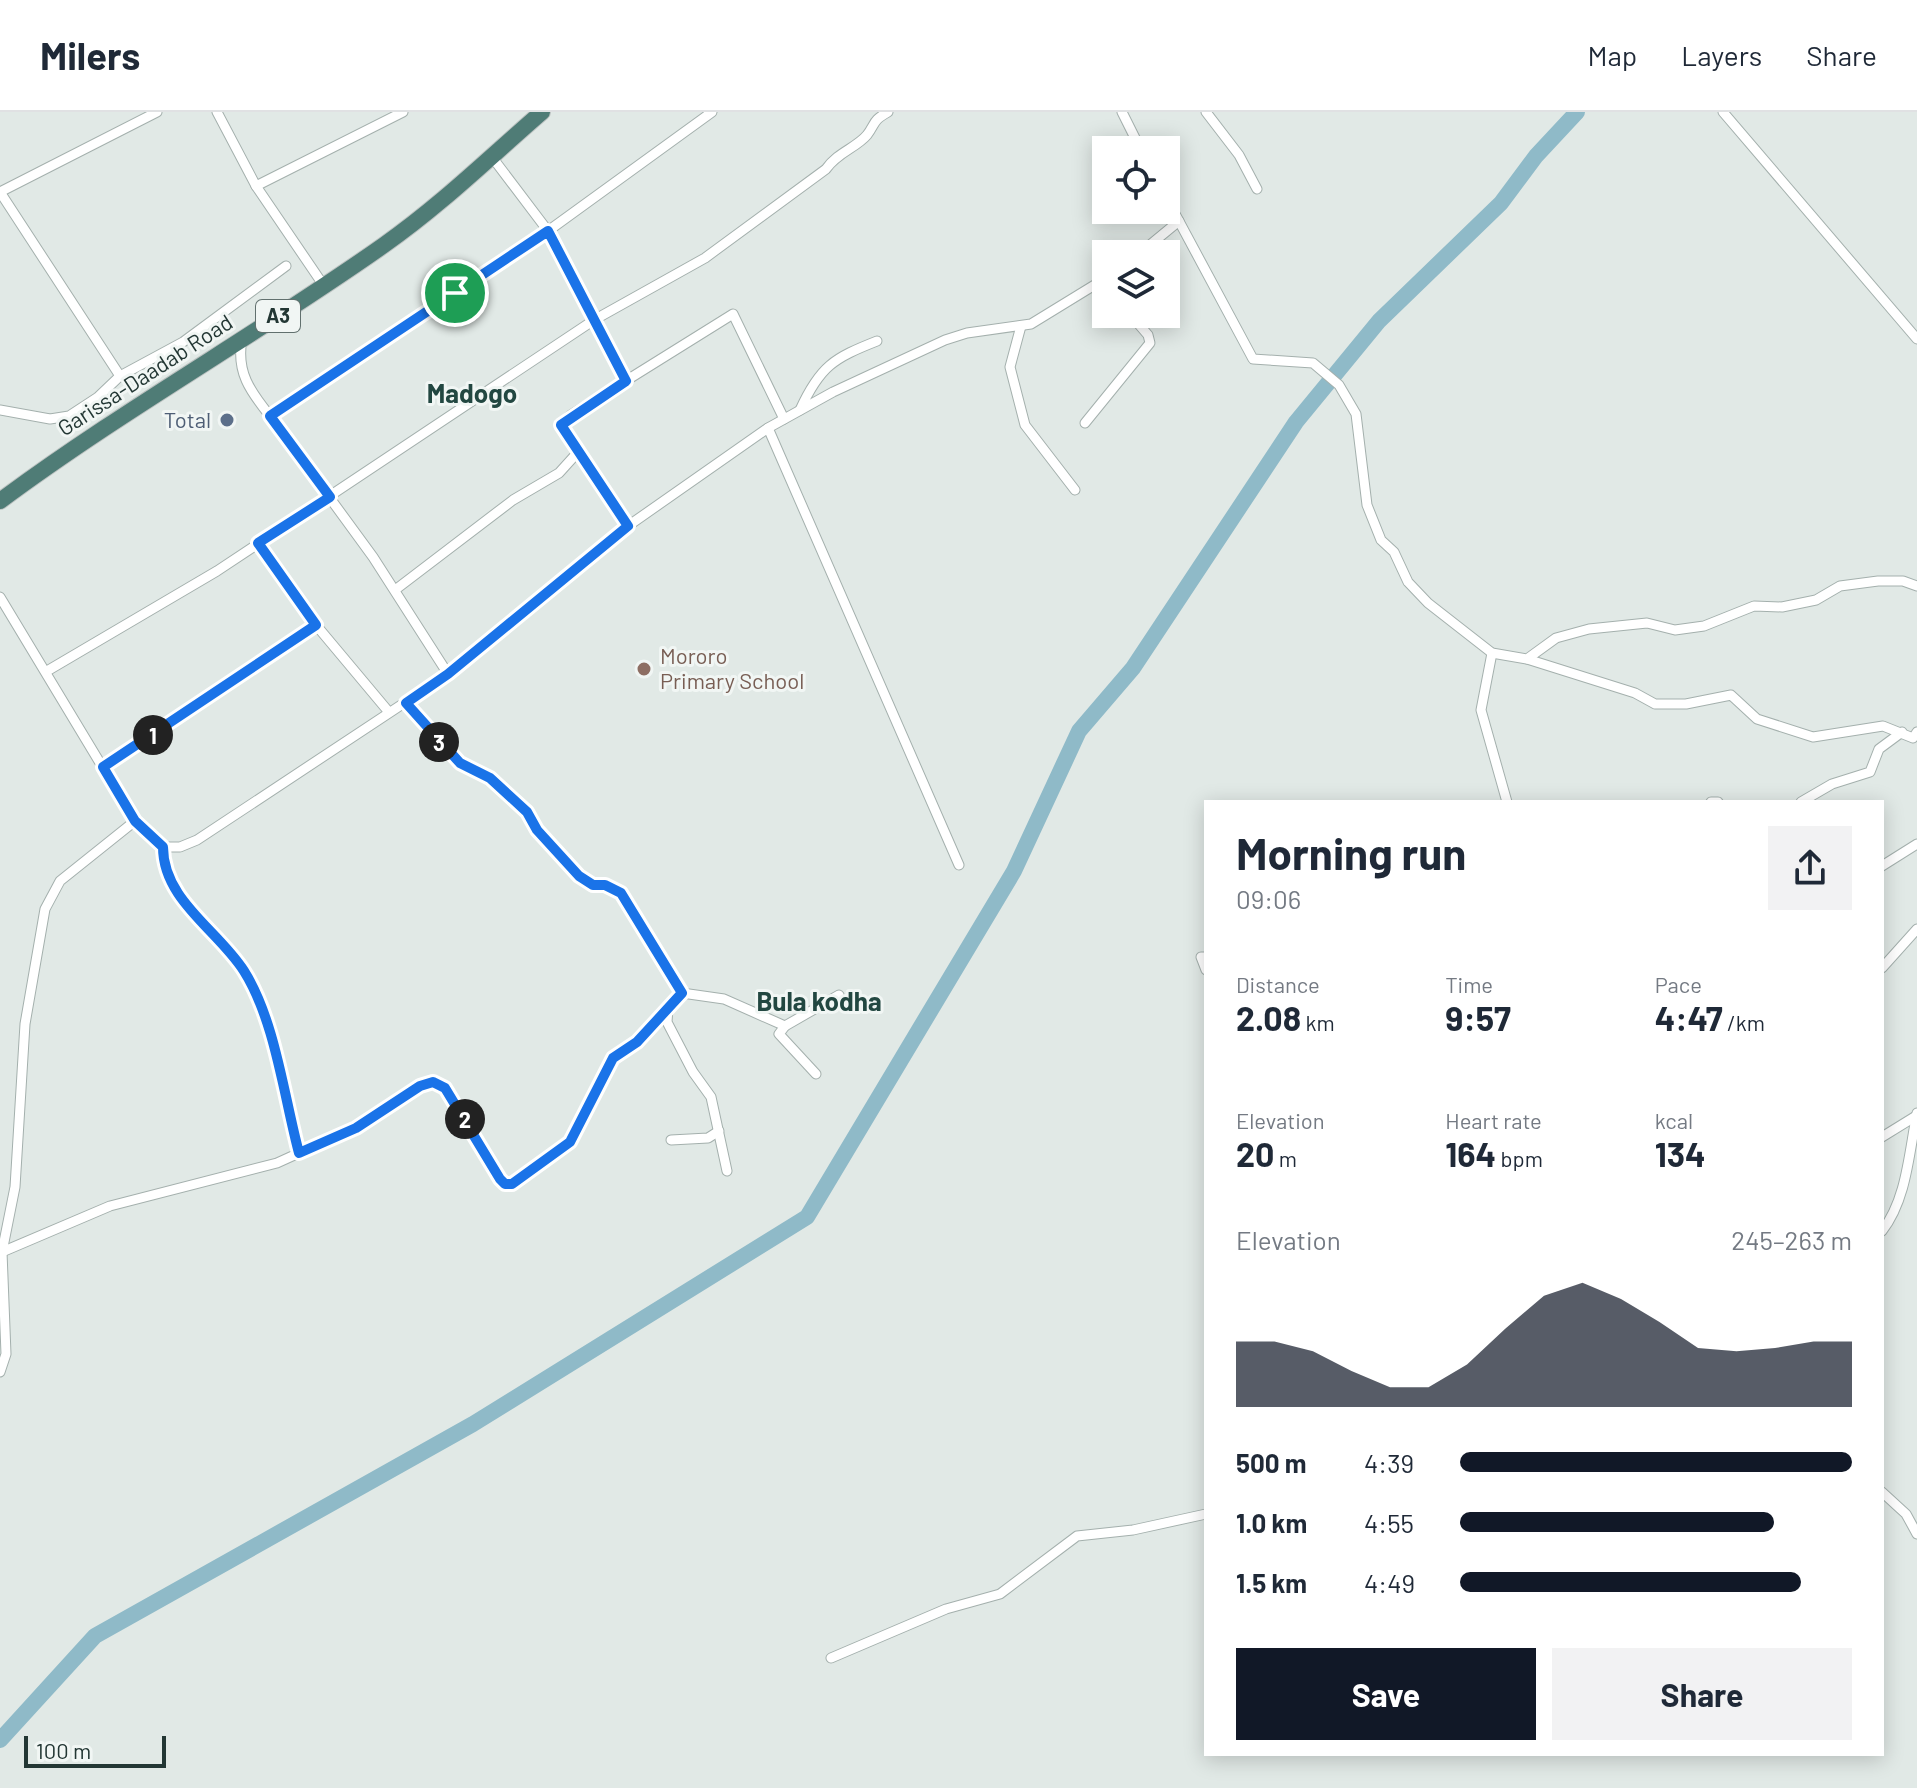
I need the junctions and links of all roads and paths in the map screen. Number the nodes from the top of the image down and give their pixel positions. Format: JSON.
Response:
{"nodes":[{"id":1,"x":157,"y":112,"type":"edge"},
{"id":2,"x":217,"y":112,"type":"edge"},
{"id":3,"x":403,"y":112,"type":"edge"},
{"id":4,"x":542,"y":112,"type":"edge"},
{"id":5,"x":712,"y":112,"type":"edge"},
{"id":6,"x":888,"y":112,"type":"edge"},
{"id":7,"x":1122,"y":112,"type":"edge"},
{"id":8,"x":1206,"y":112,"type":"edge"},
{"id":9,"x":1723,"y":112,"type":"edge"},
{"id":10,"x":1134,"y":136,"type":"edge"},
{"id":11,"x":492,"y":157,"type":"junction"},
{"id":12,"x":256,"y":186,"type":"junction"},
{"id":13,"x":1257,"y":189,"type":"dead end"},
{"id":14,"x":0,"y":192,"type":"edge"},
{"id":15,"x":1180,"y":223,"type":"edge"},
{"id":16,"x":1175,"y":224,"type":"edge"},
{"id":17,"x":548,"y":231,"type":"junction"},
{"id":18,"x":1156,"y":240,"type":"edge"},
{"id":19,"x":286,"y":266,"type":"dead end"},
{"id":20,"x":324,"y":286,"type":"junction"},
{"id":21,"x":1092,"y":290,"type":"edge"},
{"id":22,"x":594,"y":320,"type":"junction"},
{"id":23,"x":1021,"y":326,"type":"junction"},
{"id":24,"x":1142,"y":328,"type":"edge"},
{"id":25,"x":242,"y":339,"type":"junction"},
{"id":26,"x":1917,"y":339,"type":"edge"},
{"id":27,"x":877,"y":341,"type":"dead end"},
{"id":28,"x":120,"y":376,"type":"junction"},
{"id":29,"x":626,"y":381,"type":"junction"},
{"id":30,"x":0,"y":410,"type":"edge"},
{"id":31,"x":800,"y":410,"type":"junction"},
{"id":32,"x":270,"y":416,"type":"junction"},
{"id":33,"x":784,"y":419,"type":"junction"},
{"id":34,"x":1085,"y":423,"type":"dead end"},
{"id":35,"x":768,"y":428,"type":"junction"},
{"id":36,"x":578,"y":452,"type":"junction"},
{"id":37,"x":1075,"y":490,"type":"dead end"},
{"id":38,"x":330,"y":497,"type":"junction"},
{"id":39,"x":0,"y":501,"type":"edge"},
{"id":40,"x":628,"y":526,"type":"junction"},
{"id":41,"x":258,"y":543,"type":"junction"},
{"id":42,"x":1917,"y":586,"type":"edge"},
{"id":43,"x":395,"y":590,"type":"junction"},
{"id":44,"x":0,"y":597,"type":"edge"},
{"id":45,"x":316,"y":625,"type":"junction"},
{"id":46,"x":1492,"y":653,"type":"junction"},
{"id":47,"x":1527,"y":659,"type":"junction"},
{"id":48,"x":47,"y":671,"type":"junction"},
{"id":49,"x":448,"y":674,"type":"junction"},
{"id":50,"x":406,"y":703,"type":"junction"},
{"id":51,"x":388,"y":711,"type":"junction"},
{"id":52,"x":1902,"y":732,"type":"junction"},
{"id":53,"x":1916,"y":736,"type":"edge"},
{"id":54,"x":103,"y":767,"type":"junction"},
{"id":55,"x":1506,"y":800,"type":"edge"},
{"id":56,"x":1804,"y":800,"type":"edge"},
{"id":57,"x":135,"y":821,"type":"junction"},
{"id":58,"x":1917,"y":844,"type":"edge"},
{"id":59,"x":163,"y":847,"type":"junction"},
{"id":60,"x":959,"y":865,"type":"dead end"},
{"id":61,"x":1884,"y":865,"type":"edge"},
{"id":62,"x":1917,"y":929,"type":"edge"},
{"id":63,"x":1884,"y":966,"type":"edge"},
{"id":64,"x":682,"y":993,"type":"junction"},
{"id":65,"x":839,"y":995,"type":"dead end"},
{"id":66,"x":668,"y":1008,"type":"junction"},
{"id":67,"x":785,"y":1026,"type":"junction"},
{"id":68,"x":816,"y":1074,"type":"dead end"},
{"id":69,"x":1917,"y":1115,"type":"edge"},
{"id":70,"x":719,"y":1131,"type":"junction"},
{"id":71,"x":1884,"y":1136,"type":"edge"},
{"id":72,"x":671,"y":1140,"type":"dead end"},
{"id":73,"x":299,"y":1153,"type":"junction"},
{"id":74,"x":727,"y":1171,"type":"dead end"},
{"id":75,"x":1884,"y":1228,"type":"edge"},
{"id":76,"x":2,"y":1252,"type":"junction"},
{"id":77,"x":0,"y":1372,"type":"edge"},
{"id":78,"x":1884,"y":1494,"type":"edge"},
{"id":79,"x":1204,"y":1514,"type":"edge"},
{"id":80,"x":1917,"y":1534,"type":"edge"},
{"id":81,"x":831,"y":1658,"type":"dead end"}],
"edges":[{"from":1,"to":14,"type":"street"},
{"from":2,"to":12,"type":"street"},
{"from":3,"to":12,"type":"street"},
{"from":4,"to":11,"type":"highway","name":"Garissa-Daadab Road","number":"A3"},
{"from":5,"to":17,"type":"street"},
{"from":6,"to":22,"type":"street"},
{"from":7,"to":10,"type":"street"},
{"from":8,"to":13,"type":"street"},
{"from":9,"to":26,"type":"street"},
{"from":11,"to":17,"type":"street"},
{"from":11,"to":20,"type":"highway","name":"Garissa-Daadab Road","number":"A3"},
{"from":12,"to":20,"type":"street"},
{"from":14,"to":28,"type":"street"},
{"from":15,"to":46,"type":"street"},
{"from":16,"to":18,"type":"street"},
{"from":17,"to":22,"type":"street"},
{"from":17,"to":32,"type":"street"},
{"from":19,"to":28,"type":"street"},
{"from":20,"to":25,"type":"highway","name":"Garissa-Daadab Road","number":"A3"},
{"from":21,"to":23,"type":"street"},
{"from":22,"to":29,"type":"street"},
{"from":22,"to":38,"type":"street"},
{"from":23,"to":31,"type":"street"},
{"from":23,"to":37,"type":"street"},
{"from":24,"to":34,"type":"street"},
{"from":25,"to":32,"type":"street"},
{"from":25,"to":39,"type":"highway","name":"Garissa-Daadab Road","number":"A3"},
{"from":27,"to":31,"type":"street"},
{"from":28,"to":30,"type":"street"},
{"from":29,"to":33,"type":"street"},
{"from":29,"to":36,"type":"street"},
{"from":31,"to":33,"type":"street"},
{"from":32,"to":38,"type":"street"},
{"from":33,"to":35,"type":"street"},
{"from":35,"to":40,"type":"street"},
{"from":35,"to":60,"type":"street"},
{"from":36,"to":40,"type":"street"},
{"from":36,"to":43,"type":"street"},
{"from":38,"to":41,"type":"street"},
{"from":38,"to":43,"type":"street"},
{"from":40,"to":49,"type":"street"},
{"from":41,"to":45,"type":"street"},
{"from":41,"to":48,"type":"street"},
{"from":42,"to":47,"type":"street"},
{"from":43,"to":49,"type":"street"},
{"from":44,"to":48,"type":"street"},
{"from":45,"to":51,"type":"street"},
{"from":45,"to":54,"type":"street"},
{"from":46,"to":47,"type":"street"},
{"from":46,"to":55,"type":"street"},
{"from":47,"to":52,"type":"street"},
{"from":48,"to":54,"type":"street"},
{"from":49,"to":50,"type":"street"},
{"from":50,"to":51,"type":"street"},
{"from":50,"to":64,"type":"street"},
{"from":51,"to":59,"type":"street"},
{"from":52,"to":53,"type":"street"},
{"from":52,"to":56,"type":"street"},
{"from":54,"to":57,"type":"street"},
{"from":57,"to":59,"type":"street"},
{"from":57,"to":76,"type":"street"},
{"from":58,"to":61,"type":"street"},
{"from":59,"to":73,"type":"street"},
{"from":62,"to":63,"type":"street"},
{"from":64,"to":66,"type":"street"},
{"from":64,"to":67,"type":"street"},
{"from":65,"to":67,"type":"street"},
{"from":66,"to":70,"type":"street"},
{"from":66,"to":73,"type":"street"},
{"from":67,"to":68,"type":"street"},
{"from":69,"to":71,"type":"street"},
{"from":69,"to":75,"type":"street"},
{"from":70,"to":72,"type":"street"},
{"from":70,"to":74,"type":"street"},
{"from":73,"to":76,"type":"street"},
{"from":76,"to":77,"type":"street"},
{"from":78,"to":80,"type":"street"},
{"from":79,"to":81,"type":"street"}]}
